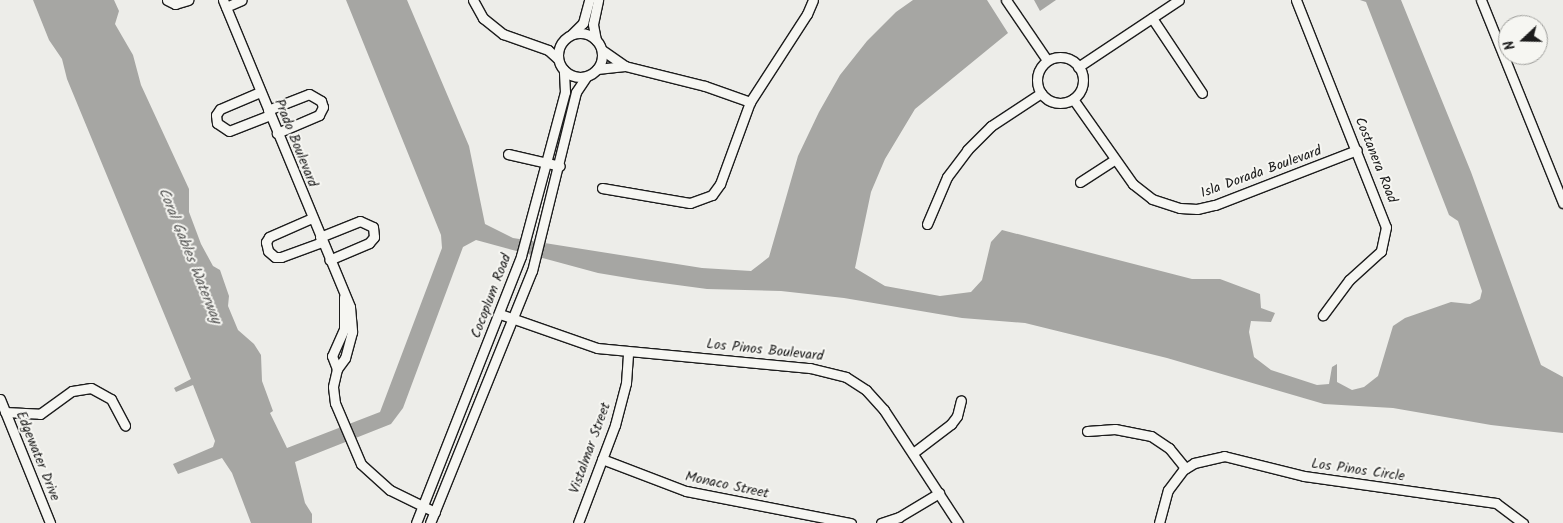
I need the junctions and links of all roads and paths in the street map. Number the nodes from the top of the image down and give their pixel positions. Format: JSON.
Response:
{"nodes":[{"id":1,"x":167,"y":0,"type":"edge"},
{"id":2,"x":188,"y":0,"type":"edge"},
{"id":3,"x":242,"y":0,"type":"edge"},
{"id":4,"x":473,"y":0,"type":"edge"},
{"id":5,"x":589,"y":0,"type":"edge"},
{"id":6,"x":598,"y":0,"type":"edge"},
{"id":7,"x":813,"y":0,"type":"edge"},
{"id":8,"x":1006,"y":0,"type":"edge"},
{"id":9,"x":1179,"y":0,"type":"edge"},
{"id":10,"x":1296,"y":0,"type":"edge"},
{"id":11,"x":1481,"y":0,"type":"edge"},
{"id":12,"x":225,"y":3,"type":"edge"},
{"id":13,"x":1152,"y":18,"type":"junction"},
{"id":14,"x":572,"y":34,"type":"junction"},
{"id":15,"x":564,"y":40,"type":"junction"},
{"id":16,"x":596,"y":40,"type":"junction"},
{"id":17,"x":534,"y":44,"type":"junction"},
{"id":18,"x":602,"y":50,"type":"junction"},
{"id":19,"x":558,"y":58,"type":"junction"},
{"id":20,"x":1047,"y":60,"type":"junction"},
{"id":21,"x":625,"y":66,"type":"junction"},
{"id":22,"x":1078,"y":67,"type":"junction"},
{"id":23,"x":597,"y":69,"type":"junction"},
{"id":24,"x":564,"y":70,"type":"junction"},
{"id":25,"x":586,"y":76,"type":"junction"},
{"id":26,"x":260,"y":92,"type":"junction"},
{"id":27,"x":1041,"y":93,"type":"junction"},
{"id":28,"x":1202,"y":93,"type":"dead end"},
{"id":29,"x":1072,"y":99,"type":"junction"},
{"id":30,"x":750,"y":102,"type":"junction"},
{"id":31,"x":269,"y":113,"type":"junction"},
{"id":32,"x":278,"y":133,"type":"junction"},
{"id":33,"x":1357,"y":150,"type":"junction"},
{"id":34,"x":508,"y":154,"type":"dead end"},
{"id":35,"x":1114,"y":160,"type":"junction"},
{"id":36,"x":546,"y":163,"type":"junction"},
{"id":37,"x":560,"y":166,"type":"junction"},
{"id":38,"x":1080,"y":182,"type":"dead end"},
{"id":39,"x":602,"y":188,"type":"dead end"},
{"id":40,"x":1563,"y":203,"type":"edge"},
{"id":41,"x":312,"y":218,"type":"junction"},
{"id":42,"x":926,"y":224,"type":"dead end"},
{"id":43,"x":321,"y":239,"type":"junction"},
{"id":44,"x":329,"y":260,"type":"junction"},
{"id":45,"x":500,"y":314,"type":"junction"},
{"id":46,"x":1323,"y":315,"type":"dead end"},
{"id":47,"x":513,"y":319,"type":"junction"},
{"id":48,"x":628,"y":352,"type":"junction"},
{"id":49,"x":0,"y":398,"type":"edge"},
{"id":50,"x":961,"y":400,"type":"dead end"},
{"id":51,"x":5,"y":412,"type":"junction"},
{"id":52,"x":125,"y":425,"type":"dead end"},
{"id":53,"x":1087,"y":431,"type":"dead end"},
{"id":54,"x":913,"y":453,"type":"junction"},
{"id":55,"x":602,"y":459,"type":"junction"},
{"id":56,"x":1185,"y":468,"type":"junction"},
{"id":57,"x":939,"y":493,"type":"junction"},
{"id":58,"x":422,"y":506,"type":"junction"},
{"id":59,"x":435,"y":512,"type":"junction"},
{"id":60,"x":50,"y":523,"type":"edge"},
{"id":61,"x":416,"y":523,"type":"edge"},
{"id":62,"x":430,"y":523,"type":"edge"},
{"id":63,"x":578,"y":523,"type":"edge"},
{"id":64,"x":851,"y":523,"type":"edge"},
{"id":65,"x":881,"y":523,"type":"edge"},
{"id":66,"x":958,"y":523,"type":"edge"},
{"id":67,"x":1159,"y":523,"type":"edge"},
{"id":68,"x":1524,"y":523,"type":"edge"}],
"edges":[{"from":1,"to":2,"type":"street"},
{"from":3,"to":12,"type":"street"},
{"from":4,"to":17,"type":"street"},
{"from":5,"to":14,"type":"street"},
{"from":6,"to":16,"type":"street"},
{"from":7,"to":30,"type":"street"},
{"from":8,"to":20,"type":"street"},
{"from":9,"to":13,"type":"street"},
{"from":10,"to":33,"type":"street","name":"Costanera Road"},
{"from":11,"to":40,"type":"street"},
{"from":12,"to":26,"type":"street","name":"Prado Boulevard"},
{"from":13,"to":22,"type":"street"},
{"from":13,"to":28,"type":"street"},
{"from":14,"to":15,"type":"street"},
{"from":14,"to":16,"type":"street"},
{"from":15,"to":17,"type":"street"},
{"from":15,"to":19,"type":"street"},
{"from":16,"to":18,"type":"street"},
{"from":17,"to":19,"type":"street"},
{"from":18,"to":21,"type":"street"},
{"from":18,"to":23,"type":"street"},
{"from":19,"to":24,"type":"street","name":"Cocoplum Road"},
{"from":20,"to":22,"type":"street"},
{"from":20,"to":27,"type":"street"},
{"from":21,"to":23,"type":"street"},
{"from":21,"to":30,"type":"street"},
{"from":22,"to":29,"type":"street"},
{"from":23,"to":25,"type":"street"},
{"from":24,"to":25,"type":"street"},
{"from":24,"to":36,"type":"street","name":"Cocoplum Road"},
{"from":25,"to":37,"type":"street","name":"Cocoplum Road"},
{"from":26,"to":31,"type":"street","name":"Prado Boulevard"},
{"from":26,"to":31,"type":"street"},
{"from":27,"to":29,"type":"street"},
{"from":27,"to":42,"type":"street"},
{"from":29,"to":35,"type":"street","name":"Isla Dorada Boulevard"},
{"from":30,"to":39,"type":"street"},
{"from":31,"to":32,"type":"street","name":"Prado Boulevard"},
{"from":31,"to":32,"type":"street"},
{"from":32,"to":41,"type":"street","name":"Prado Boulevard"},
{"from":33,"to":35,"type":"street","name":"Isla Dorada Boulevard"},
{"from":33,"to":46,"type":"street","name":"Costanera Road"},
{"from":34,"to":36,"type":"street"},
{"from":35,"to":38,"type":"street"},
{"from":36,"to":37,"type":"street"},
{"from":36,"to":45,"type":"street","name":"Cocoplum Road"},
{"from":37,"to":47,"type":"street","name":"Cocoplum Road"},
{"from":41,"to":43,"type":"street","name":"Prado Boulevard"},
{"from":41,"to":43,"type":"street"},
{"from":43,"to":44,"type":"street","name":"Prado Boulevard"},
{"from":43,"to":44,"type":"street"},
{"from":44,"to":58,"type":"street","name":"Prado Boulevard"},
{"from":45,"to":47,"type":"street","name":"Los Pinos Boulevard"},
{"from":45,"to":58,"type":"street","name":"Cocoplum Road"},
{"from":47,"to":48,"type":"street","name":"Los Pinos Boulevard"},
{"from":47,"to":59,"type":"street","name":"Cocoplum Road"},
{"from":48,"to":54,"type":"street","name":"Los Pinos Boulevard"},
{"from":48,"to":55,"type":"street","name":"Vistalmar Street"},
{"from":49,"to":51,"type":"street","name":"Edgewater Drive"},
{"from":50,"to":54,"type":"street"},
{"from":51,"to":52,"type":"street"},
{"from":51,"to":60,"type":"street","name":"Edgewater Drive"},
{"from":53,"to":56,"type":"street"},
{"from":54,"to":57,"type":"street","name":"Los Pinos Boulevard"},
{"from":55,"to":63,"type":"street","name":"Vistalmar Street"},
{"from":55,"to":64,"type":"street","name":"Monaco Street"},
{"from":56,"to":67,"type":"street"},
{"from":56,"to":68,"type":"street","name":"Los Pinos Circle"},
{"from":57,"to":65,"type":"street"},
{"from":57,"to":66,"type":"street","name":"Los Pinos Boulevard"},
{"from":58,"to":59,"type":"street","name":"Prado Boulevard"},
{"from":58,"to":61,"type":"street","name":"Cocoplum Road"},
{"from":59,"to":62,"type":"street","name":"Cocoplum Road"}]}
